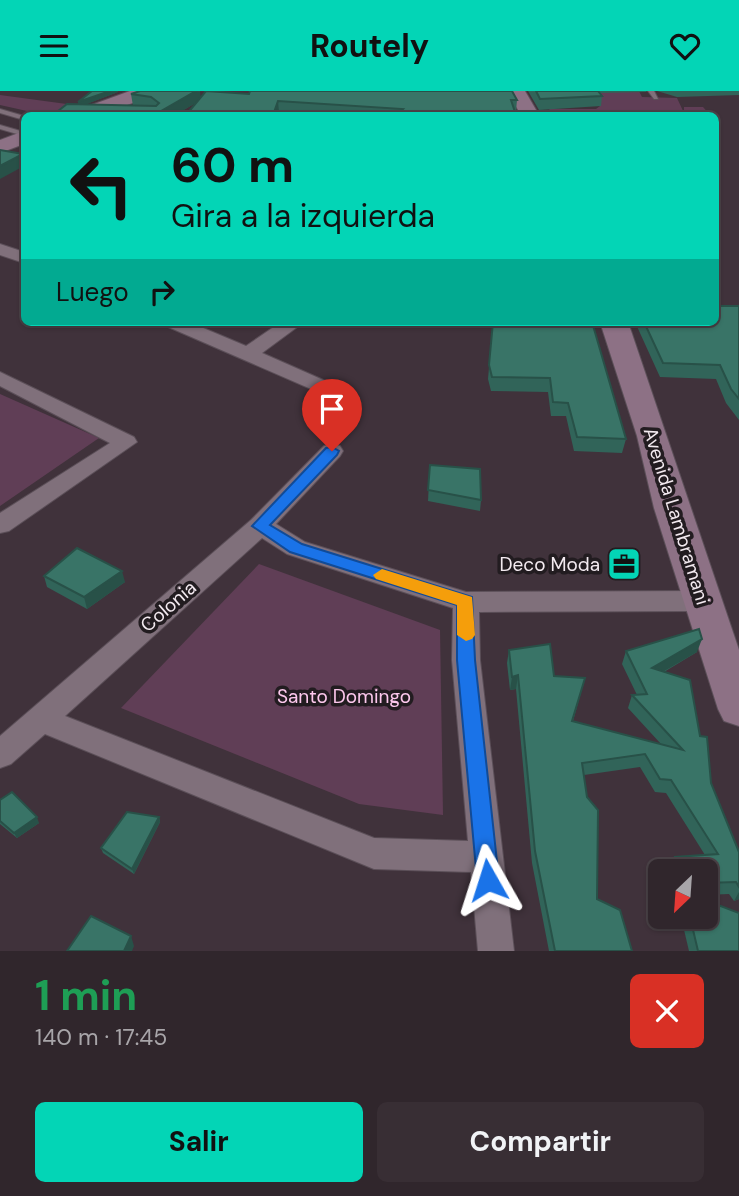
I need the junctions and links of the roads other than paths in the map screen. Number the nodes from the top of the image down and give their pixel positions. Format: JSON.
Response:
{"nodes":[{"id":1,"x":516,"y":91,"type":"edge"},
{"id":2,"x":139,"y":92,"type":"edge"},
{"id":3,"x":103,"y":108,"type":"junction"},
{"id":4,"x":127,"y":111,"type":"edge"},
{"id":5,"x":0,"y":112,"type":"edge"},
{"id":6,"x":91,"y":112,"type":"edge"},
{"id":7,"x":528,"y":112,"type":"edge"},
{"id":8,"x":21,"y":117,"type":"edge"},
{"id":9,"x":0,"y":127,"type":"edge"},
{"id":10,"x":21,"y":135,"type":"edge"},
{"id":11,"x":21,"y":137,"type":"edge"},
{"id":12,"x":0,"y":146,"type":"edge"},
{"id":13,"x":0,"y":249,"type":"edge"},
{"id":14,"x":21,"y":257,"type":"edge"},
{"id":15,"x":183,"y":326,"type":"edge"},
{"id":16,"x":288,"y":326,"type":"edge"},
{"id":17,"x":615,"y":326,"type":"edge"},
{"id":18,"x":249,"y":353,"type":"junction"},
{"id":19,"x":0,"y":378,"type":"edge"},
{"id":20,"x":348,"y":398,"type":"dead end"},
{"id":21,"x":332,"y":451,"type":"dead end"},
{"id":22,"x":0,"y":525,"type":"edge"},
{"id":23,"x":260,"y":526,"type":"junction"},
{"id":24,"x":702,"y":601,"type":"junction"},
{"id":25,"x":466,"y":602,"type":"junction"},
{"id":26,"x":739,"y":709,"type":"edge"},
{"id":27,"x":41,"y":719,"type":"junction"},
{"id":28,"x":0,"y":755,"type":"edge"},
{"id":29,"x":486,"y":856,"type":"junction"},
{"id":30,"x":496,"y":951,"type":"edge"}],
"edges":[{"from":1,"to":7,"type":"main road"},
{"from":2,"to":3,"type":"main road"},
{"from":3,"to":4,"type":"street"},
{"from":3,"to":6,"type":"main road"},
{"from":5,"to":8,"type":"lane"},
{"from":9,"to":10,"type":"lane"},
{"from":11,"to":12,"type":"main road"},
{"from":13,"to":14,"type":"street"},
{"from":15,"to":18,"type":"street"},
{"from":16,"to":18,"type":"street"},
{"from":17,"to":24,"type":"main road","name":"Avenida Lambramani"},
{"from":18,"to":20,"type":"street"},
{"from":19,"to":22,"type":"street"},
{"from":21,"to":23,"type":"street","name":"Colonia"},
{"from":23,"to":25,"type":"street"},
{"from":23,"to":27,"type":"street","name":"Colonia"},
{"from":24,"to":25,"type":"street"},
{"from":24,"to":26,"type":"main road","name":"Avenida Lambramani"},
{"from":25,"to":29,"type":"street"},
{"from":27,"to":28,"type":"street","name":"Colonia"},
{"from":27,"to":29,"type":"street"},
{"from":29,"to":30,"type":"street"}]}
